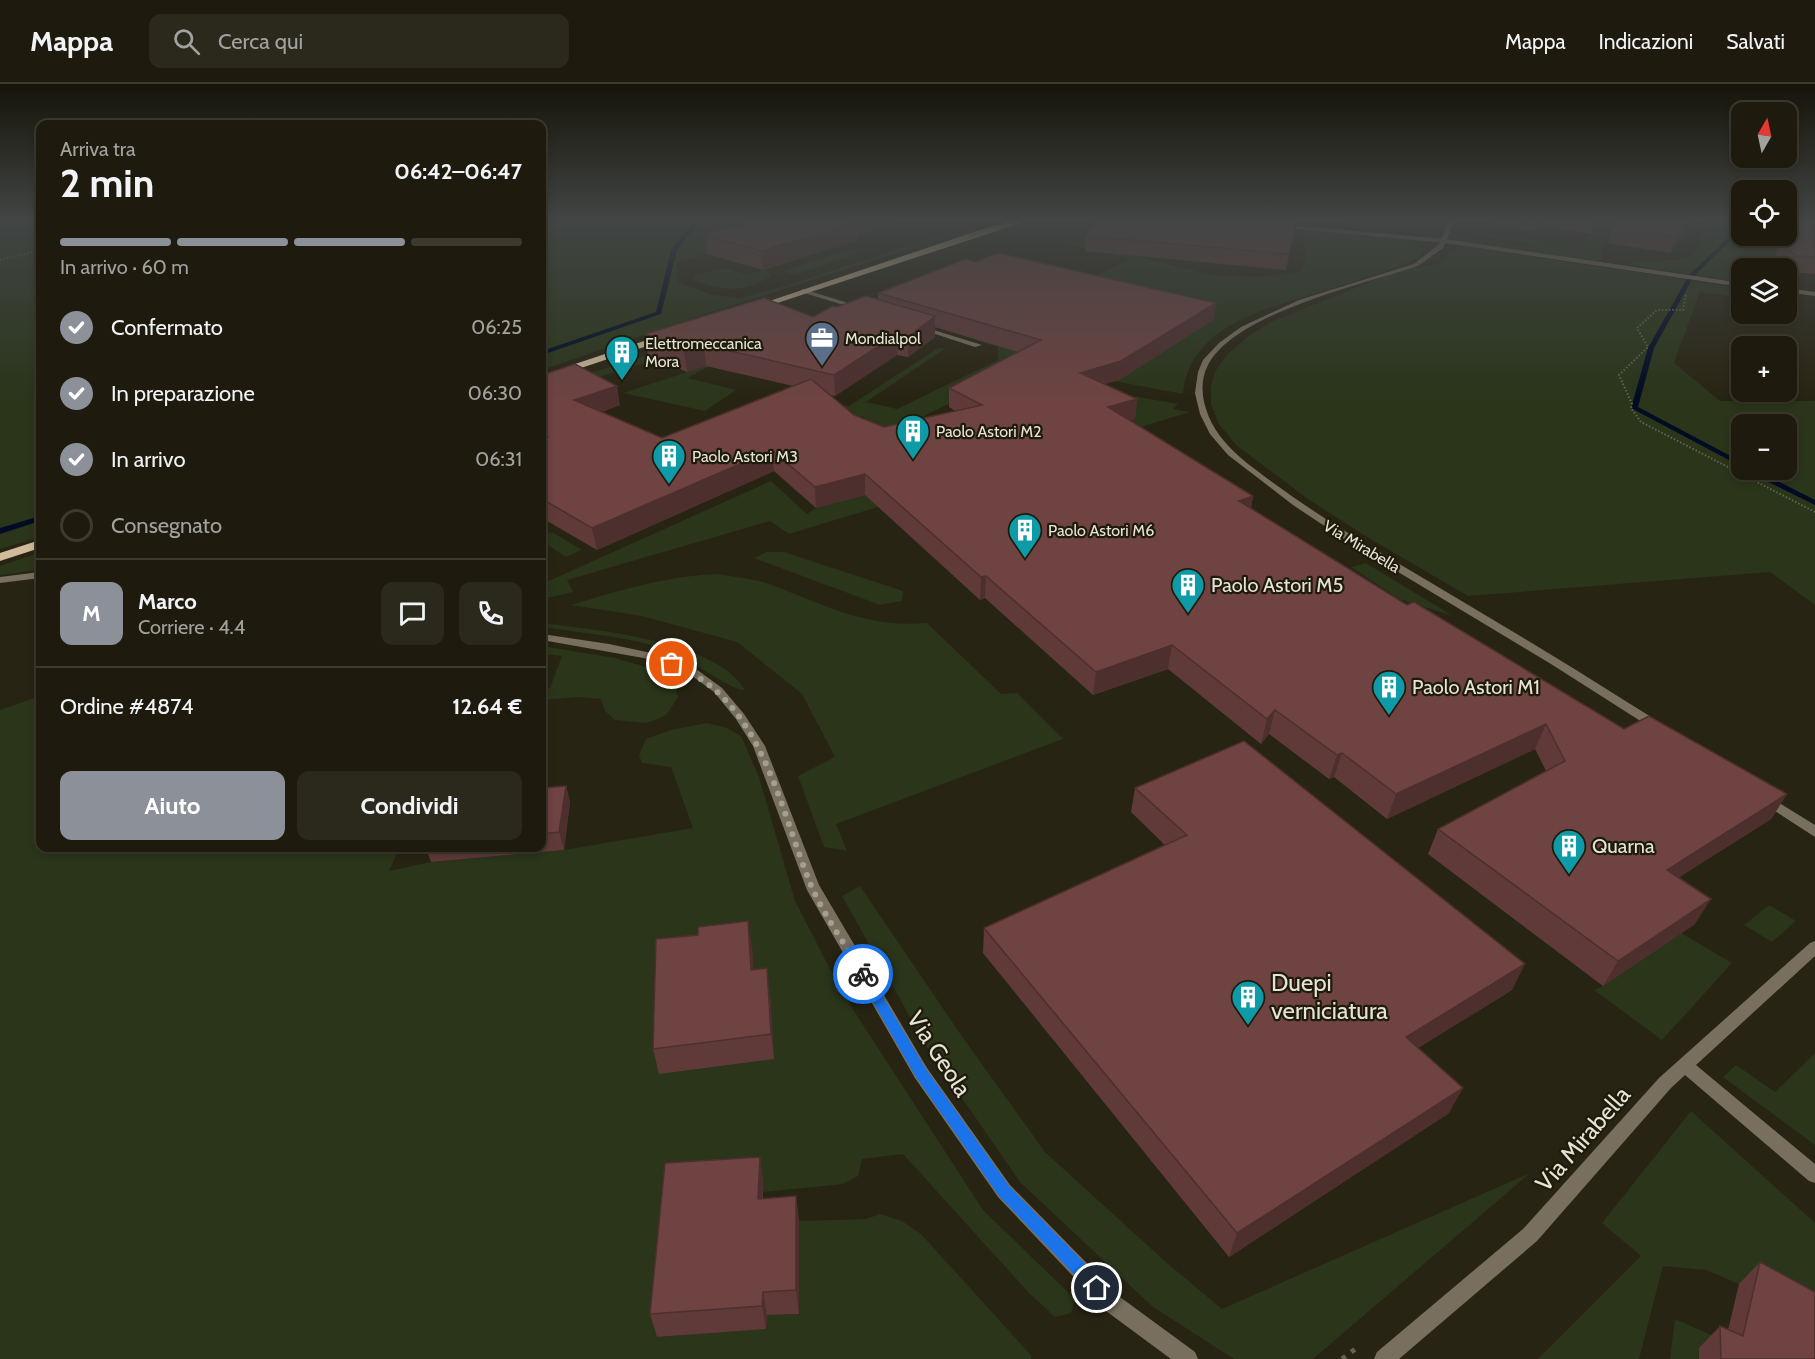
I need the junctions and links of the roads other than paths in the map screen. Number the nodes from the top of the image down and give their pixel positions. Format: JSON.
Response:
{"nodes":[{"id":1,"x":838,"y":280,"type":"edge"},
{"id":2,"x":1373,"y":280,"type":"edge"},
{"id":3,"x":1707,"y":280,"type":"edge"},
{"id":4,"x":1731,"y":283,"type":"edge"},
{"id":5,"x":803,"y":291,"type":"junction"},
{"id":6,"x":1797,"y":292,"type":"edge"},
{"id":7,"x":1815,"y":294,"type":"edge"},
{"id":8,"x":746,"y":310,"type":"edge"},
{"id":9,"x":870,"y":312,"type":"edge"},
{"id":10,"x":913,"y":325,"type":"edge"},
{"id":11,"x":678,"y":333,"type":"edge"},
{"id":12,"x":978,"y":345,"type":"edge"},
{"id":13,"x":546,"y":377,"type":"edge"},
{"id":14,"x":36,"y":545,"type":"edge"},
{"id":15,"x":0,"y":557,"type":"edge"},
{"id":16,"x":36,"y":576,"type":"edge"},
{"id":17,"x":0,"y":580,"type":"edge"},
{"id":18,"x":546,"y":639,"type":"edge"},
{"id":19,"x":1663,"y":730,"type":"edge"},
{"id":20,"x":1758,"y":793,"type":"edge"},
{"id":21,"x":1815,"y":832,"type":"edge"},
{"id":22,"x":1815,"y":947,"type":"edge"},
{"id":23,"x":1685,"y":1065,"type":"junction"},
{"id":24,"x":1815,"y":1175,"type":"edge"},
{"id":25,"x":1188,"y":1359,"type":"edge"},
{"id":26,"x":1384,"y":1359,"type":"edge"}],
"edges":[{"from":1,"to":5,"type":"main road"},
{"from":2,"to":19,"type":"street","name":"Via Mirabella"},
{"from":3,"to":4,"type":"street"},
{"from":5,"to":8,"type":"main road"},
{"from":5,"to":9,"type":"street"},
{"from":6,"to":7,"type":"street"},
{"from":10,"to":12,"type":"street"},
{"from":11,"to":13,"type":"main road"},
{"from":14,"to":15,"type":"main road"},
{"from":16,"to":17,"type":"street"},
{"from":18,"to":25,"type":"street","name":"Via Geola"},
{"from":20,"to":21,"type":"street"},
{"from":22,"to":23,"type":"street","name":"Via Mirabella"},
{"from":23,"to":24,"type":"street"},
{"from":23,"to":26,"type":"street","name":"Via Mirabella"}]}
